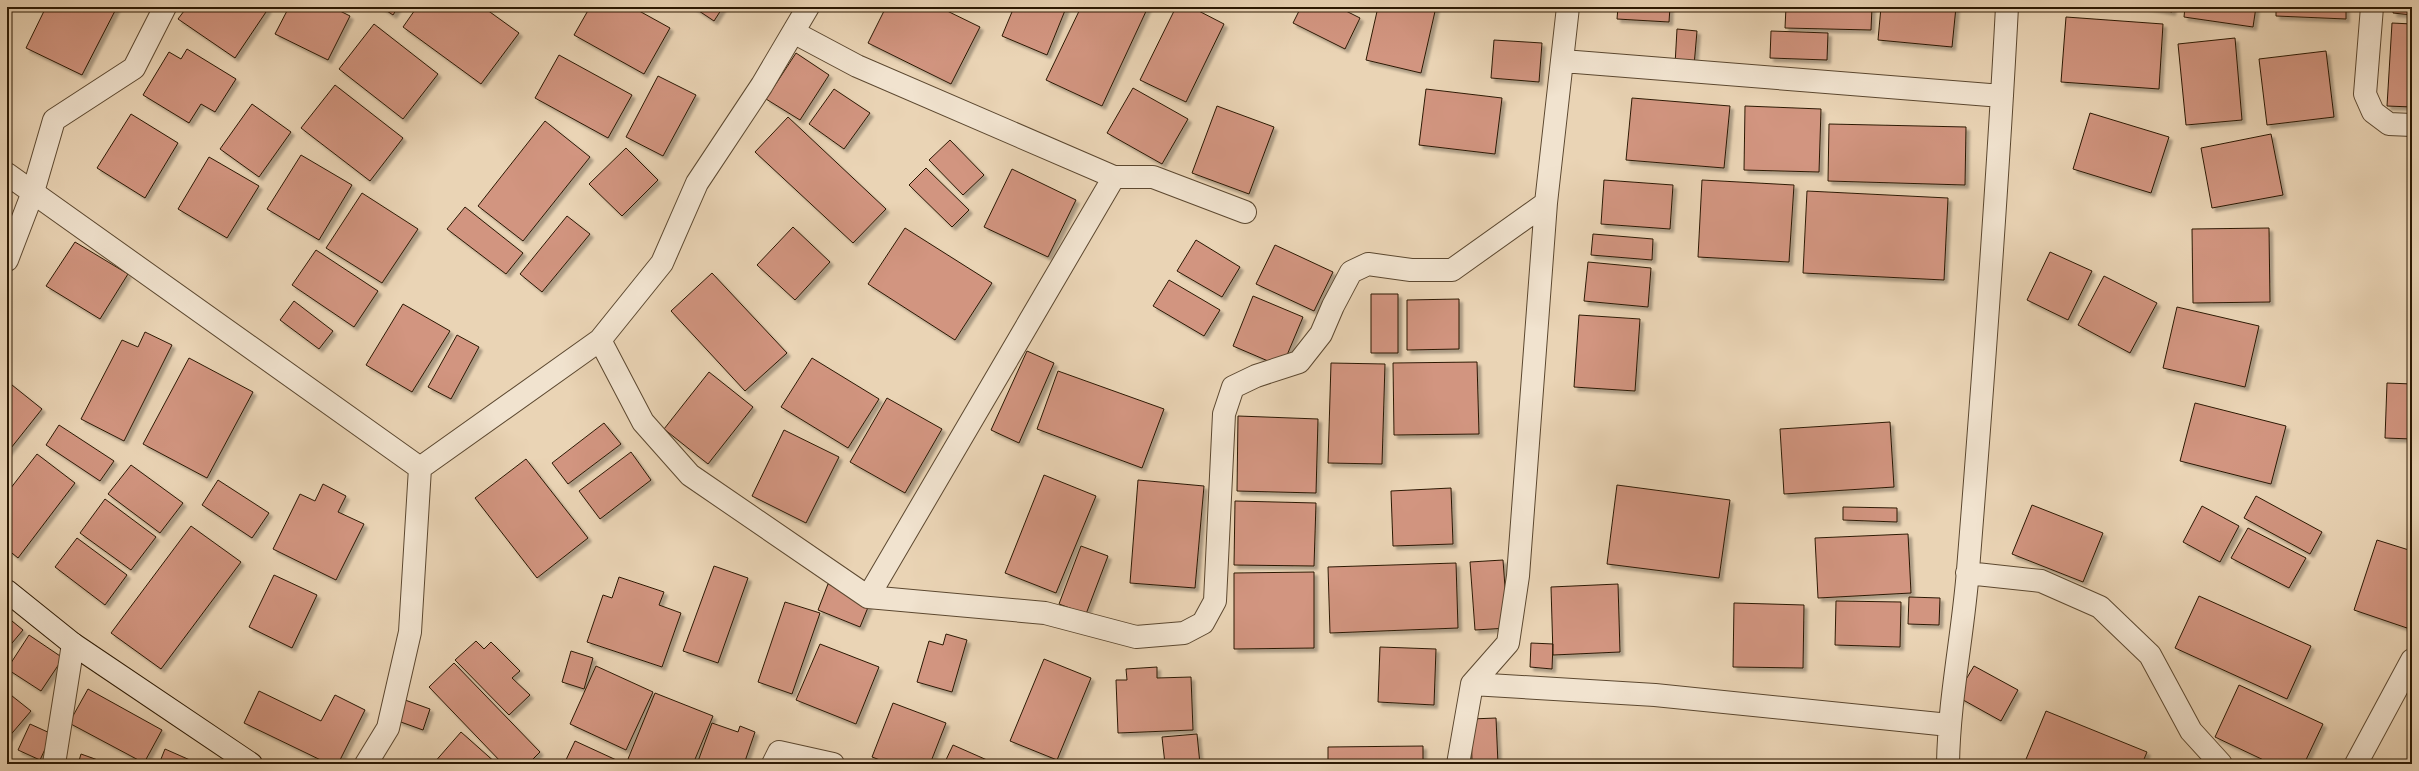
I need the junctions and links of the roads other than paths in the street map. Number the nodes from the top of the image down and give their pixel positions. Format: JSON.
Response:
{"nodes":[{"id":1,"x":164,"y":7,"type":"edge"},
{"id":2,"x":808,"y":7,"type":"edge"},
{"id":3,"x":1568,"y":7,"type":"edge"},
{"id":4,"x":2007,"y":7,"type":"edge"},
{"id":5,"x":2372,"y":7,"type":"edge"},
{"id":6,"x":795,"y":33,"type":"junction"},
{"id":7,"x":1563,"y":61,"type":"junction"},
{"id":8,"x":2002,"y":96,"type":"junction"},
{"id":9,"x":2412,"y":125,"type":"edge"},
{"id":10,"x":7,"y":174,"type":"edge"},
{"id":11,"x":1114,"y":177,"type":"junction"},
{"id":12,"x":33,"y":192,"type":"junction"},
{"id":13,"x":1546,"y":203,"type":"junction"},
{"id":14,"x":1245,"y":212,"type":"dead end"},
{"id":15,"x":7,"y":260,"type":"edge"},
{"id":16,"x":600,"y":340,"type":"junction"},
{"id":17,"x":420,"y":468,"type":"junction"},
{"id":18,"x":1968,"y":573,"type":"junction"},
{"id":19,"x":7,"y":591,"type":"edge"},
{"id":20,"x":868,"y":597,"type":"junction"},
{"id":21,"x":73,"y":644,"type":"junction"},
{"id":22,"x":2412,"y":660,"type":"edge"},
{"id":23,"x":1472,"y":684,"type":"junction"},
{"id":24,"x":1949,"y":725,"type":"junction"},
{"id":25,"x":54,"y":764,"type":"edge"},
{"id":26,"x":251,"y":764,"type":"edge"},
{"id":27,"x":366,"y":764,"type":"edge"},
{"id":28,"x":773,"y":764,"type":"edge"},
{"id":29,"x":833,"y":764,"type":"edge"},
{"id":30,"x":1458,"y":764,"type":"edge"},
{"id":31,"x":1948,"y":764,"type":"edge"},
{"id":32,"x":2221,"y":764,"type":"edge"},
{"id":33,"x":2356,"y":764,"type":"edge"}],
"edges":[{"from":1,"to":12,"type":"street"},
{"from":2,"to":6,"type":"street"},
{"from":3,"to":7,"type":"street"},
{"from":4,"to":8,"type":"street"},
{"from":5,"to":9,"type":"street"},
{"from":6,"to":11,"type":"street"},
{"from":6,"to":16,"type":"street"},
{"from":7,"to":8,"type":"street"},
{"from":7,"to":13,"type":"street"},
{"from":8,"to":18,"type":"street"},
{"from":10,"to":12,"type":"street"},
{"from":11,"to":14,"type":"street"},
{"from":11,"to":20,"type":"street"},
{"from":12,"to":15,"type":"street"},
{"from":12,"to":17,"type":"street"},
{"from":13,"to":20,"type":"street"},
{"from":13,"to":23,"type":"street"},
{"from":16,"to":17,"type":"street"},
{"from":16,"to":20,"type":"street"},
{"from":17,"to":27,"type":"street"},
{"from":18,"to":24,"type":"street"},
{"from":18,"to":32,"type":"street"},
{"from":19,"to":21,"type":"street"},
{"from":21,"to":25,"type":"street"},
{"from":21,"to":26,"type":"street"},
{"from":22,"to":33,"type":"street"},
{"from":23,"to":24,"type":"street"},
{"from":23,"to":30,"type":"street"},
{"from":24,"to":31,"type":"street"},
{"from":28,"to":29,"type":"street"}]}
